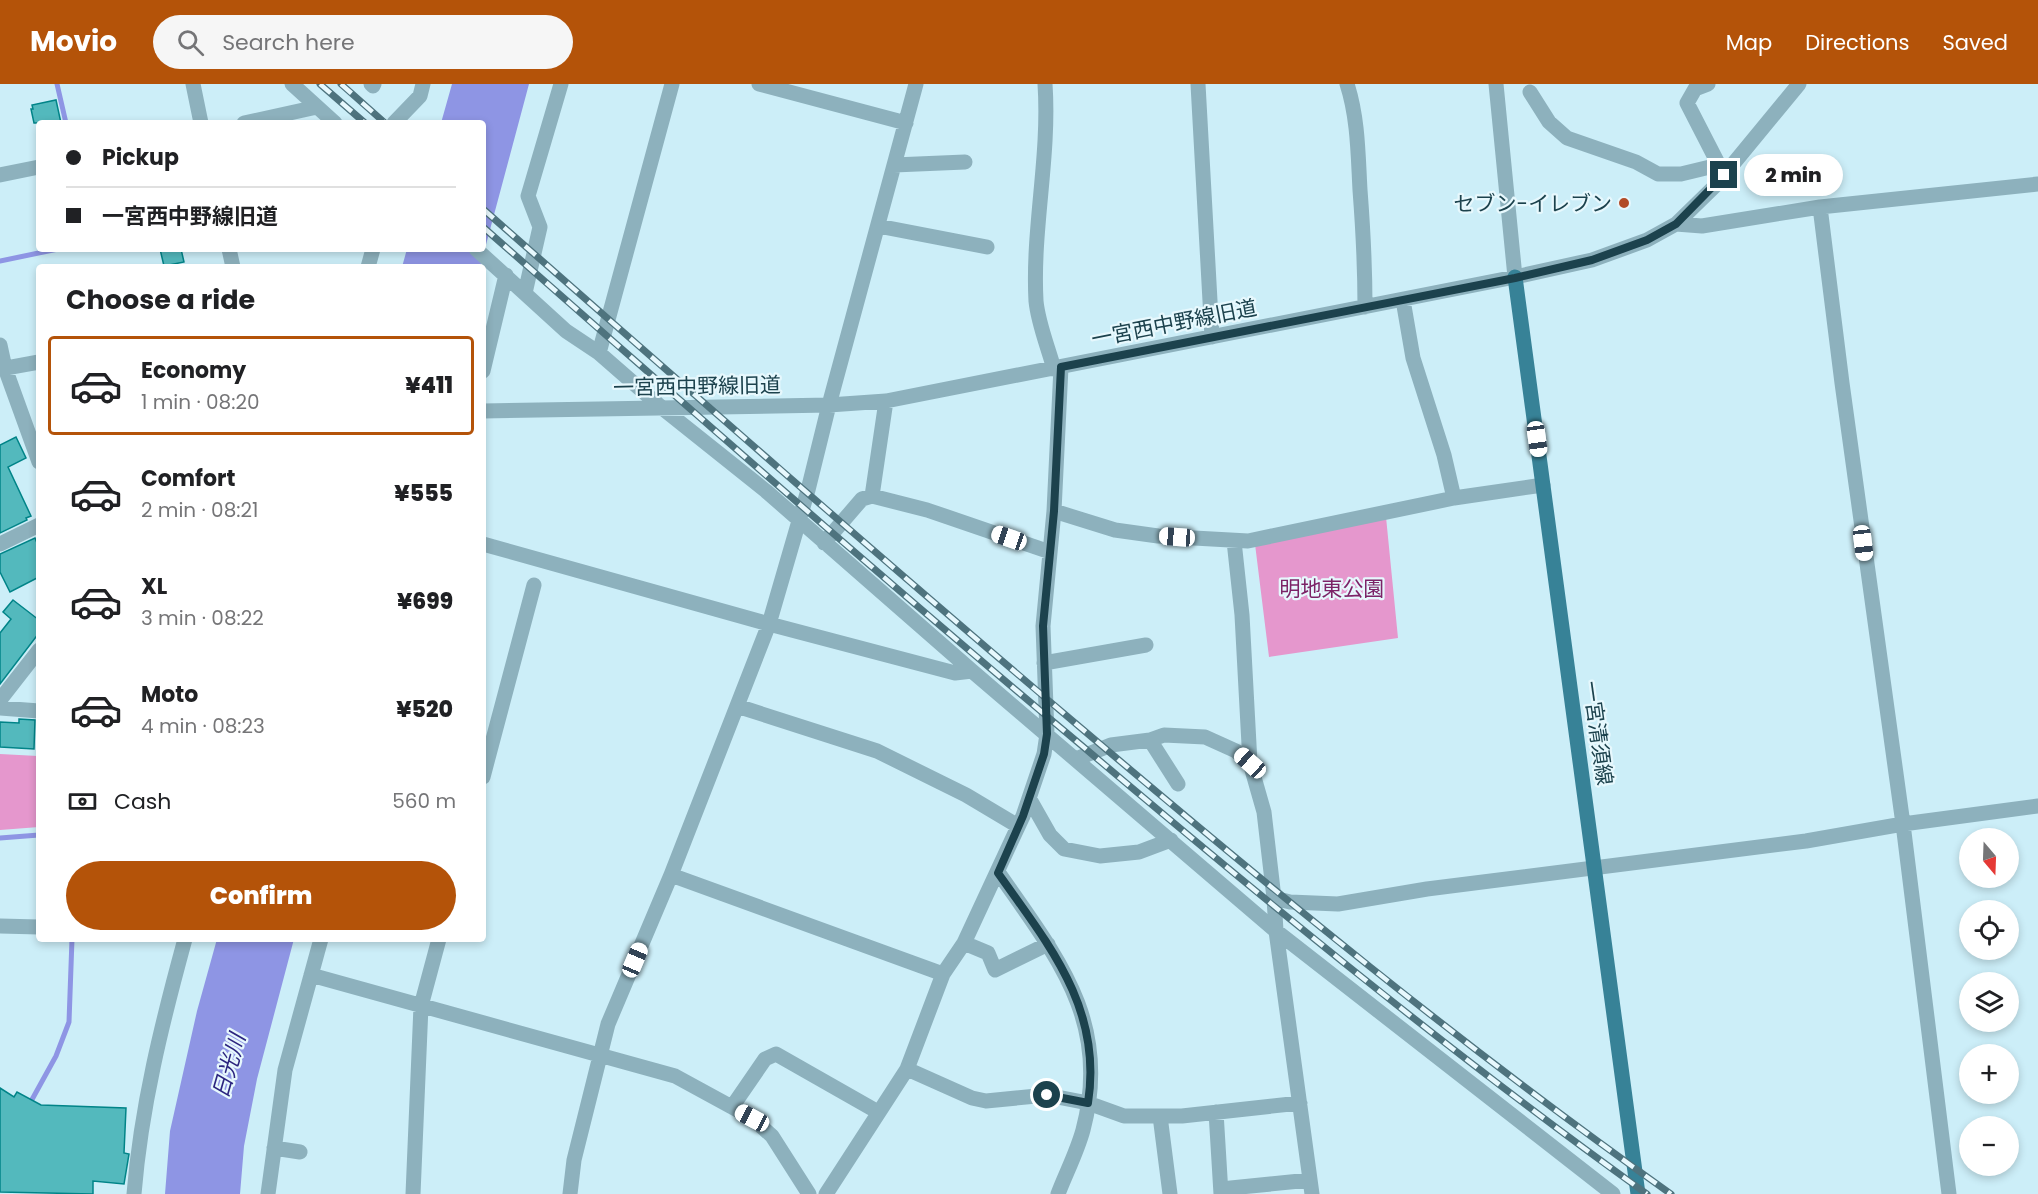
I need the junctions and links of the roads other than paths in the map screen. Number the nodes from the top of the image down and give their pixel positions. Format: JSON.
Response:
{"nodes":[{"id":1,"x":193,"y":84,"type":"edge"},
{"id":2,"x":292,"y":84,"type":"edge"},
{"id":3,"x":423,"y":84,"type":"edge"},
{"id":4,"x":561,"y":84,"type":"edge"},
{"id":5,"x":672,"y":84,"type":"edge"},
{"id":6,"x":759,"y":84,"type":"edge"},
{"id":7,"x":916,"y":84,"type":"edge"},
{"id":8,"x":1045,"y":84,"type":"edge"},
{"id":9,"x":1198,"y":84,"type":"edge"},
{"id":10,"x":1347,"y":84,"type":"edge"},
{"id":11,"x":1496,"y":84,"type":"edge"},
{"id":12,"x":1708,"y":84,"type":"edge"},
{"id":13,"x":1799,"y":84,"type":"edge"},
{"id":14,"x":1530,"y":92,"type":"dead end"},
{"id":15,"x":317,"y":106,"type":"junction"},
{"id":16,"x":200,"y":120,"type":"edge"},
{"id":17,"x":257,"y":120,"type":"edge"},
{"id":18,"x":332,"y":120,"type":"edge"},
{"id":19,"x":397,"y":120,"type":"edge"},
{"id":20,"x":906,"y":123,"type":"junction"},
{"id":21,"x":966,"y":162,"type":"dead end"},
{"id":22,"x":894,"y":165,"type":"junction"},
{"id":23,"x":36,"y":168,"type":"edge"},
{"id":24,"x":0,"y":175,"type":"edge"},
{"id":25,"x":1724,"y":175,"type":"junction"},
{"id":26,"x":2038,"y":184,"type":"edge"},
{"id":27,"x":1821,"y":207,"type":"junction"},
{"id":28,"x":1676,"y":224,"type":"junction"},
{"id":29,"x":878,"y":226,"type":"junction"},
{"id":30,"x":987,"y":246,"type":"dead end"},
{"id":31,"x":479,"y":252,"type":"edge"},
{"id":32,"x":506,"y":276,"type":"junction"},
{"id":33,"x":1515,"y":278,"type":"junction"},
{"id":34,"x":525,"y":293,"type":"junction"},
{"id":35,"x":1403,"y":300,"type":"junction"},
{"id":36,"x":1365,"y":307,"type":"junction"},
{"id":37,"x":1212,"y":337,"type":"junction"},
{"id":38,"x":0,"y":345,"type":"edge"},
{"id":39,"x":599,"y":353,"type":"junction"},
{"id":40,"x":486,"y":359,"type":"edge"},
{"id":41,"x":36,"y":363,"type":"edge"},
{"id":42,"x":1057,"y":368,"type":"junction"},
{"id":43,"x":3,"y":369,"type":"edge"},
{"id":44,"x":886,"y":401,"type":"junction"},
{"id":45,"x":829,"y":405,"type":"junction"},
{"id":46,"x":662,"y":408,"type":"junction"},
{"id":47,"x":486,"y":411,"type":"edge"},
{"id":48,"x":36,"y":454,"type":"edge"},
{"id":49,"x":1543,"y":485,"type":"junction"},
{"id":50,"x":872,"y":496,"type":"junction"},
{"id":51,"x":1454,"y":498,"type":"junction"},
{"id":52,"x":1054,"y":511,"type":"junction"},
{"id":53,"x":799,"y":521,"type":"junction"},
{"id":54,"x":36,"y":526,"type":"edge"},
{"id":55,"x":1234,"y":541,"type":"junction"},
{"id":56,"x":824,"y":543,"type":"junction"},
{"id":57,"x":0,"y":544,"type":"edge"},
{"id":58,"x":486,"y":545,"type":"edge"},
{"id":59,"x":1050,"y":552,"type":"junction"},
{"id":60,"x":534,"y":585,"type":"dead end"},
{"id":61,"x":769,"y":624,"type":"junction"},
{"id":62,"x":1146,"y":645,"type":"dead end"},
{"id":63,"x":36,"y":654,"type":"edge"},
{"id":64,"x":1044,"y":663,"type":"junction"},
{"id":65,"x":972,"y":671,"type":"junction"},
{"id":66,"x":0,"y":700,"type":"edge"},
{"id":67,"x":737,"y":706,"type":"junction"},
{"id":68,"x":0,"y":708,"type":"edge"},
{"id":69,"x":36,"y":711,"type":"edge"},
{"id":70,"x":1047,"y":734,"type":"junction"},
{"id":71,"x":1149,"y":740,"type":"junction"},
{"id":72,"x":1076,"y":759,"type":"junction"},
{"id":73,"x":1250,"y":763,"type":"junction"},
{"id":74,"x":486,"y":766,"type":"edge"},
{"id":75,"x":1178,"y":784,"type":"dead end"},
{"id":76,"x":1029,"y":798,"type":"junction"},
{"id":77,"x":2038,"y":806,"type":"edge"},
{"id":78,"x":1902,"y":824,"type":"junction"},
{"id":79,"x":1018,"y":826,"type":"junction"},
{"id":80,"x":1171,"y":840,"type":"junction"},
{"id":81,"x":1595,"y":868,"type":"junction"},
{"id":82,"x":998,"y":873,"type":"junction"},
{"id":83,"x":671,"y":875,"type":"junction"},
{"id":84,"x":1274,"y":898,"type":"junction"},
{"id":85,"x":0,"y":926,"type":"edge"},
{"id":86,"x":36,"y":927,"type":"edge"},
{"id":87,"x":1276,"y":931,"type":"junction"},
{"id":88,"x":184,"y":942,"type":"edge"},
{"id":89,"x":320,"y":942,"type":"edge"},
{"id":90,"x":438,"y":942,"type":"edge"},
{"id":91,"x":964,"y":943,"type":"junction"},
{"id":92,"x":1048,"y":944,"type":"junction"},
{"id":93,"x":943,"y":974,"type":"junction"},
{"id":94,"x":311,"y":975,"type":"junction"},
{"id":95,"x":421,"y":1006,"type":"junction"},
{"id":96,"x":600,"y":1056,"type":"junction"},
{"id":97,"x":907,"y":1069,"type":"junction"},
{"id":98,"x":1088,"y":1103,"type":"junction"},
{"id":99,"x":1300,"y":1103,"type":"junction"},
{"id":100,"x":732,"y":1107,"type":"junction"},
{"id":101,"x":878,"y":1112,"type":"junction"},
{"id":102,"x":1216,"y":1112,"type":"junction"},
{"id":103,"x":1160,"y":1116,"type":"junction"},
{"id":104,"x":274,"y":1148,"type":"junction"},
{"id":105,"x":300,"y":1152,"type":"dead end"},
{"id":106,"x":1311,"y":1187,"type":"edge"},
{"id":107,"x":1221,"y":1192,"type":"edge"},
{"id":108,"x":134,"y":1194,"type":"edge"},
{"id":109,"x":268,"y":1194,"type":"edge"},
{"id":110,"x":413,"y":1194,"type":"edge"},
{"id":111,"x":570,"y":1194,"type":"edge"},
{"id":112,"x":809,"y":1194,"type":"edge"},
{"id":113,"x":826,"y":1194,"type":"edge"},
{"id":114,"x":1058,"y":1194,"type":"edge"},
{"id":115,"x":1170,"y":1194,"type":"edge"},
{"id":116,"x":1613,"y":1194,"type":"edge"},
{"id":117,"x":1638,"y":1194,"type":"edge"},
{"id":118,"x":1949,"y":1194,"type":"edge"}],
"edges":[{"from":1,"to":16,"type":"street"},
{"from":2,"to":15,"type":"street"},
{"from":3,"to":19,"type":"street"},
{"from":4,"to":34,"type":"street"},
{"from":5,"to":39,"type":"street"},
{"from":6,"to":20,"type":"street"},
{"from":7,"to":20,"type":"street"},
{"from":8,"to":42,"type":"street"},
{"from":9,"to":37,"type":"street"},
{"from":10,"to":36,"type":"street"},
{"from":11,"to":33,"type":"street"},
{"from":12,"to":25,"type":"street"},
{"from":13,"to":25,"type":"street","name":"一宮西中野線旧道"},
{"from":14,"to":25,"type":"street"},
{"from":15,"to":17,"type":"street"},
{"from":15,"to":18,"type":"street"},
{"from":20,"to":22,"type":"street"},
{"from":21,"to":22,"type":"street"},
{"from":22,"to":29,"type":"street"},
{"from":23,"to":24,"type":"street"},
{"from":25,"to":28,"type":"street","name":"一宮西中野線旧道"},
{"from":26,"to":27,"type":"street"},
{"from":27,"to":28,"type":"street"},
{"from":27,"to":78,"type":"street"},
{"from":28,"to":33,"type":"street","name":"一宮西中野線旧道"},
{"from":29,"to":30,"type":"street"},
{"from":29,"to":45,"type":"street"},
{"from":31,"to":32,"type":"street"},
{"from":32,"to":34,"type":"street"},
{"from":32,"to":40,"type":"street"},
{"from":33,"to":35,"type":"street","name":"一宮西中野線旧道"},
{"from":33,"to":49,"type":"main road","name":"一宮清須線"},
{"from":34,"to":39,"type":"street"},
{"from":35,"to":36,"type":"street","name":"一宮西中野線旧道"},
{"from":35,"to":51,"type":"street"},
{"from":36,"to":37,"type":"street","name":"一宮西中野線旧道"},
{"from":37,"to":42,"type":"street","name":"一宮西中野線旧道"},
{"from":38,"to":43,"type":"street"},
{"from":39,"to":46,"type":"street"},
{"from":41,"to":43,"type":"street"},
{"from":42,"to":44,"type":"street","name":"一宮西中野線旧道"},
{"from":42,"to":52,"type":"street"},
{"from":43,"to":48,"type":"street"},
{"from":44,"to":45,"type":"street","name":"一宮西中野線旧道"},
{"from":44,"to":50,"type":"street"},
{"from":45,"to":46,"type":"street","name":"一宮西中野線旧道"},
{"from":45,"to":53,"type":"street"},
{"from":46,"to":47,"type":"street","name":"一宮西中野線旧道"},
{"from":46,"to":53,"type":"street"},
{"from":49,"to":51,"type":"street"},
{"from":49,"to":81,"type":"main road","name":"一宮清須線"},
{"from":50,"to":56,"type":"street"},
{"from":50,"to":59,"type":"street"},
{"from":51,"to":55,"type":"street"},
{"from":52,"to":55,"type":"street"},
{"from":52,"to":59,"type":"street"},
{"from":53,"to":56,"type":"street"},
{"from":53,"to":61,"type":"street"},
{"from":54,"to":57,"type":"street"},
{"from":55,"to":73,"type":"street"},
{"from":56,"to":65,"type":"street"},
{"from":58,"to":61,"type":"street"},
{"from":59,"to":64,"type":"street"},
{"from":60,"to":74,"type":"street"},
{"from":61,"to":65,"type":"street"},
{"from":61,"to":67,"type":"street"},
{"from":62,"to":64,"type":"street"},
{"from":63,"to":66,"type":"street"},
{"from":64,"to":70,"type":"street"},
{"from":65,"to":70,"type":"street"},
{"from":67,"to":79,"type":"street"},
{"from":67,"to":83,"type":"street"},
{"from":68,"to":69,"type":"street"},
{"from":70,"to":72,"type":"street"},
{"from":70,"to":76,"type":"street"},
{"from":71,"to":72,"type":"street"},
{"from":71,"to":73,"type":"street"},
{"from":71,"to":75,"type":"street"},
{"from":72,"to":80,"type":"street"},
{"from":73,"to":84,"type":"street"},
{"from":76,"to":79,"type":"street"},
{"from":76,"to":80,"type":"street"},
{"from":77,"to":78,"type":"street"},
{"from":78,"to":81,"type":"street"},
{"from":78,"to":118,"type":"street"},
{"from":79,"to":82,"type":"street"},
{"from":80,"to":87,"type":"street"},
{"from":81,"to":84,"type":"street"},
{"from":81,"to":117,"type":"main road","name":"一宮清須線"},
{"from":82,"to":91,"type":"street"},
{"from":82,"to":92,"type":"street"},
{"from":83,"to":93,"type":"street"},
{"from":83,"to":96,"type":"street"},
{"from":84,"to":87,"type":"street"},
{"from":85,"to":86,"type":"street"},
{"from":87,"to":99,"type":"street"},
{"from":87,"to":116,"type":"street"},
{"from":88,"to":108,"type":"street"},
{"from":89,"to":94,"type":"street"},
{"from":90,"to":95,"type":"street"},
{"from":91,"to":92,"type":"street"},
{"from":91,"to":93,"type":"street"},
{"from":92,"to":98,"type":"street"},
{"from":93,"to":97,"type":"street"},
{"from":94,"to":95,"type":"street"},
{"from":94,"to":104,"type":"street"},
{"from":95,"to":96,"type":"street"},
{"from":95,"to":110,"type":"street"},
{"from":96,"to":100,"type":"street"},
{"from":96,"to":111,"type":"street"},
{"from":97,"to":98,"type":"street"},
{"from":97,"to":101,"type":"street"},
{"from":98,"to":103,"type":"street"},
{"from":98,"to":114,"type":"street"},
{"from":99,"to":102,"type":"street"},
{"from":99,"to":106,"type":"street"},
{"from":100,"to":101,"type":"street"},
{"from":100,"to":112,"type":"street"},
{"from":101,"to":113,"type":"street"},
{"from":102,"to":103,"type":"street"},
{"from":102,"to":107,"type":"street"},
{"from":103,"to":115,"type":"street"},
{"from":104,"to":105,"type":"street"},
{"from":104,"to":109,"type":"street"},
{"from":106,"to":107,"type":"street"}]}
